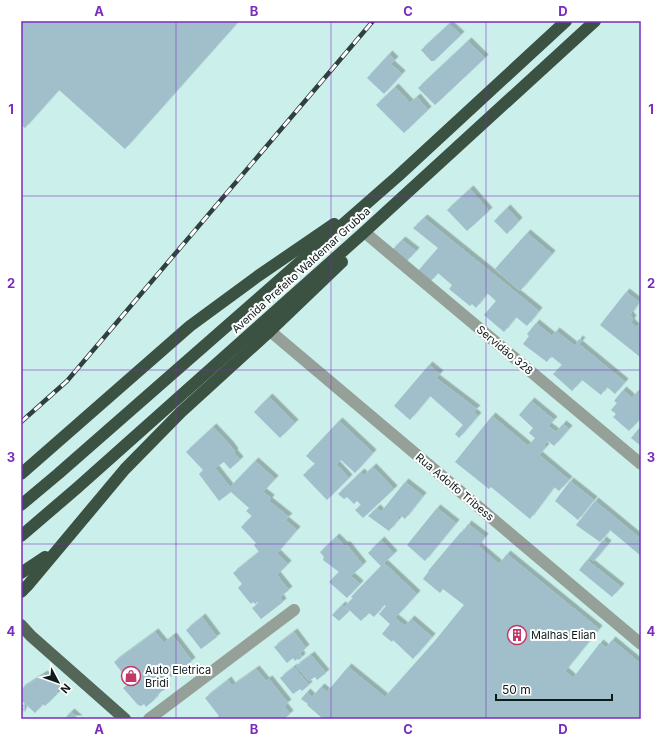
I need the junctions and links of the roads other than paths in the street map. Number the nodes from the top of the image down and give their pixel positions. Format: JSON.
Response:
{"nodes":[{"id":1,"x":566,"y":21,"type":"edge"},
{"id":2,"x":595,"y":21,"type":"edge"},
{"id":3,"x":418,"y":183,"type":"junction"},
{"id":4,"x":366,"y":204,"type":"junction"},
{"id":5,"x":368,"y":236,"type":"junction"},
{"id":6,"x":270,"y":331,"type":"junction"},
{"id":7,"x":641,"y":464,"type":"edge"},
{"id":8,"x":21,"y":474,"type":"edge"},
{"id":9,"x":21,"y":505,"type":"edge"},
{"id":10,"x":21,"y":536,"type":"edge"},
{"id":11,"x":63,"y":542,"type":"junction"},
{"id":12,"x":21,"y":573,"type":"edge"},
{"id":13,"x":21,"y":592,"type":"edge"},
{"id":14,"x":294,"y":610,"type":"dead end"},
{"id":15,"x":21,"y":625,"type":"edge"},
{"id":16,"x":641,"y":644,"type":"edge"},
{"id":17,"x":125,"y":719,"type":"edge"},
{"id":18,"x":149,"y":719,"type":"edge"}],
"edges":[{"from":1,"to":4,"type":"highway","name":"Avenida Prefeito Waldemar Grubba"},
{"from":2,"to":3,"type":"highway","name":"Avenida Prefeito Waldemar Grubba"},
{"from":3,"to":5,"type":"highway"},
{"from":3,"to":10,"type":"highway","name":"Avenida Prefeito Waldemar Grubba"},
{"from":4,"to":8,"type":"highway"},
{"from":4,"to":9,"type":"highway","name":"Avenida Prefeito Waldemar Grubba"},
{"from":5,"to":6,"type":"highway"},
{"from":5,"to":7,"type":"street","name":"Servidão 328"},
{"from":6,"to":11,"type":"highway"},
{"from":6,"to":16,"type":"street","name":"Rua Adolfo Tribess"},
{"from":11,"to":12,"type":"highway"},
{"from":11,"to":13,"type":"highway"},
{"from":14,"to":18,"type":"street"},
{"from":15,"to":17,"type":"main road"}]}
